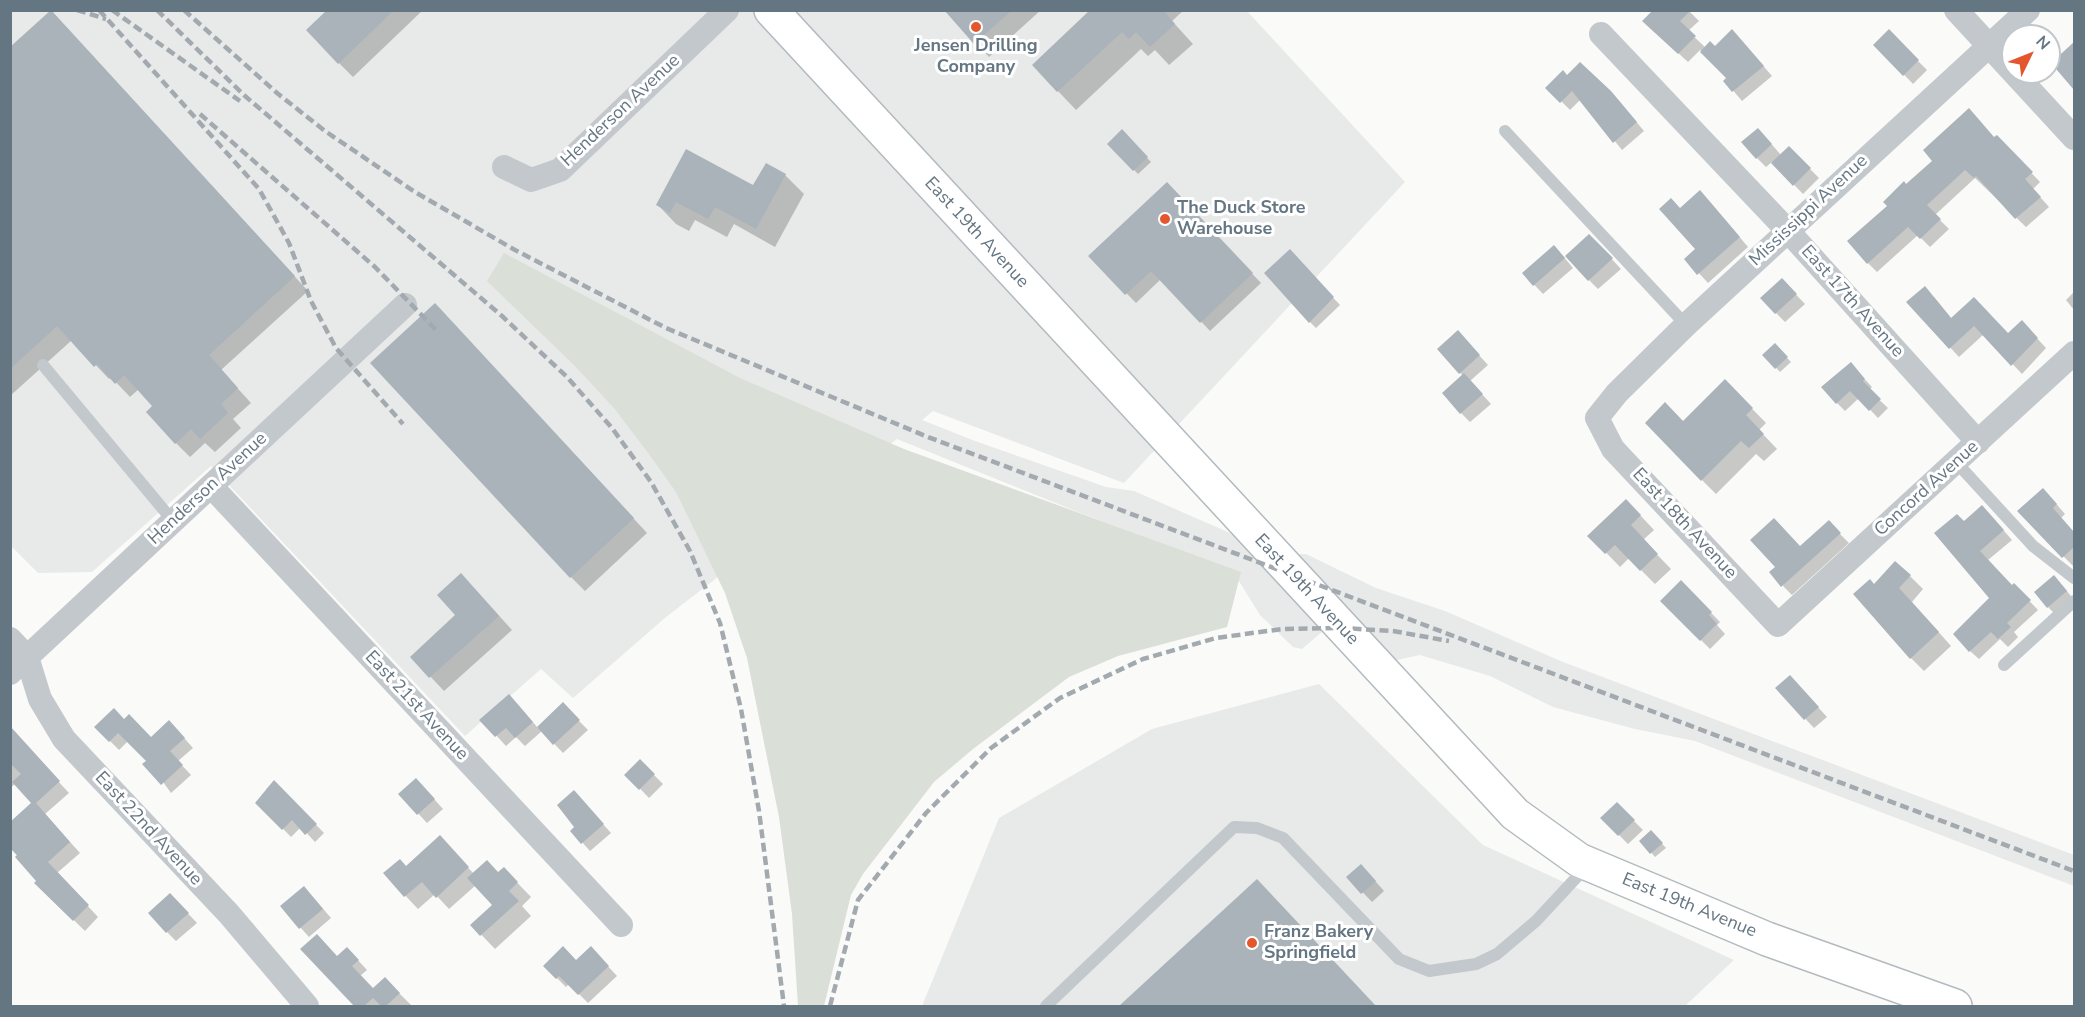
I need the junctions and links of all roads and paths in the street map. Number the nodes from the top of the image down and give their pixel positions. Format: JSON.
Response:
{"nodes":[{"id":1,"x":727,"y":10,"type":"edge"},
{"id":2,"x":771,"y":10,"type":"edge"},
{"id":3,"x":1956,"y":10,"type":"edge"},
{"id":4,"x":2028,"y":10,"type":"edge"},
{"id":5,"x":1601,"y":34,"type":"dead end"},
{"id":6,"x":1989,"y":46,"type":"junction"},
{"id":7,"x":1505,"y":131,"type":"dead end"},
{"id":8,"x":2074,"y":138,"type":"edge"},
{"id":9,"x":504,"y":167,"type":"dead end"},
{"id":10,"x":1788,"y":231,"type":"junction"},
{"id":11,"x":405,"y":305,"type":"dead end"},
{"id":12,"x":1686,"y":325,"type":"junction"},
{"id":13,"x":2074,"y":352,"type":"edge"},
{"id":14,"x":43,"y":365,"type":"dead end"},
{"id":15,"x":1597,"y":418,"type":"joint"},
{"id":16,"x":1978,"y":442,"type":"junction"},
{"id":17,"x":1956,"y":462,"type":"junction"},
{"id":18,"x":211,"y":486,"type":"junction"},
{"id":19,"x":173,"y":521,"type":"junction"},
{"id":20,"x":2074,"y":578,"type":"edge"},
{"id":21,"x":2074,"y":602,"type":"edge"},
{"id":22,"x":1778,"y":625,"type":"joint"},
{"id":23,"x":10,"y":639,"type":"edge"},
{"id":24,"x":19,"y":665,"type":"edge"},
{"id":25,"x":2004,"y":665,"type":"dead end"},
{"id":26,"x":1589,"y":865,"type":"junction"},
{"id":27,"x":621,"y":925,"type":"dead end"},
{"id":28,"x":1939,"y":1004,"type":"edge"},
{"id":29,"x":307,"y":1006,"type":"edge"},
{"id":30,"x":1046,"y":1006,"type":"edge"}],
"edges":[{"from":1,"to":9,"type":"street","name":"Henderson Avenue"},
{"from":2,"to":26,"type":"street","name":"East 19th Avenue"},
{"from":3,"to":6,"type":"street"},
{"from":4,"to":6,"type":"street","name":"Mississippi Avenue"},
{"from":5,"to":10,"type":"street","name":"East 17th Avenue"},
{"from":6,"to":8,"type":"street"},
{"from":6,"to":10,"type":"street","name":"Mississippi Avenue"},
{"from":7,"to":12,"type":"lane"},
{"from":10,"to":12,"type":"street","name":"Mississippi Avenue"},
{"from":10,"to":16,"type":"street","name":"East 17th Avenue"},
{"from":11,"to":18,"type":"street","name":"Henderson Avenue"},
{"from":12,"to":15,"type":"street","name":"Mississippi Avenue"},
{"from":13,"to":16,"type":"street","name":"Concord Avenue"},
{"from":14,"to":19,"type":"lane"},
{"from":15,"to":22,"type":"street","name":"East 18th Avenue"},
{"from":16,"to":17,"type":"street","name":"Concord Avenue"},
{"from":17,"to":20,"type":"lane"},
{"from":17,"to":22,"type":"street","name":"Concord Avenue"},
{"from":18,"to":19,"type":"street","name":"Henderson Avenue"},
{"from":18,"to":27,"type":"street","name":"East 21st Avenue"},
{"from":19,"to":24,"type":"street","name":"Henderson Avenue"},
{"from":21,"to":25,"type":"lane"},
{"from":23,"to":24,"type":"street","name":"East 22nd Avenue"},
{"from":24,"to":29,"type":"street","name":"East 22nd Avenue"},
{"from":26,"to":28,"type":"street","name":"East 19th Avenue"},
{"from":26,"to":30,"type":"lane"}]}
